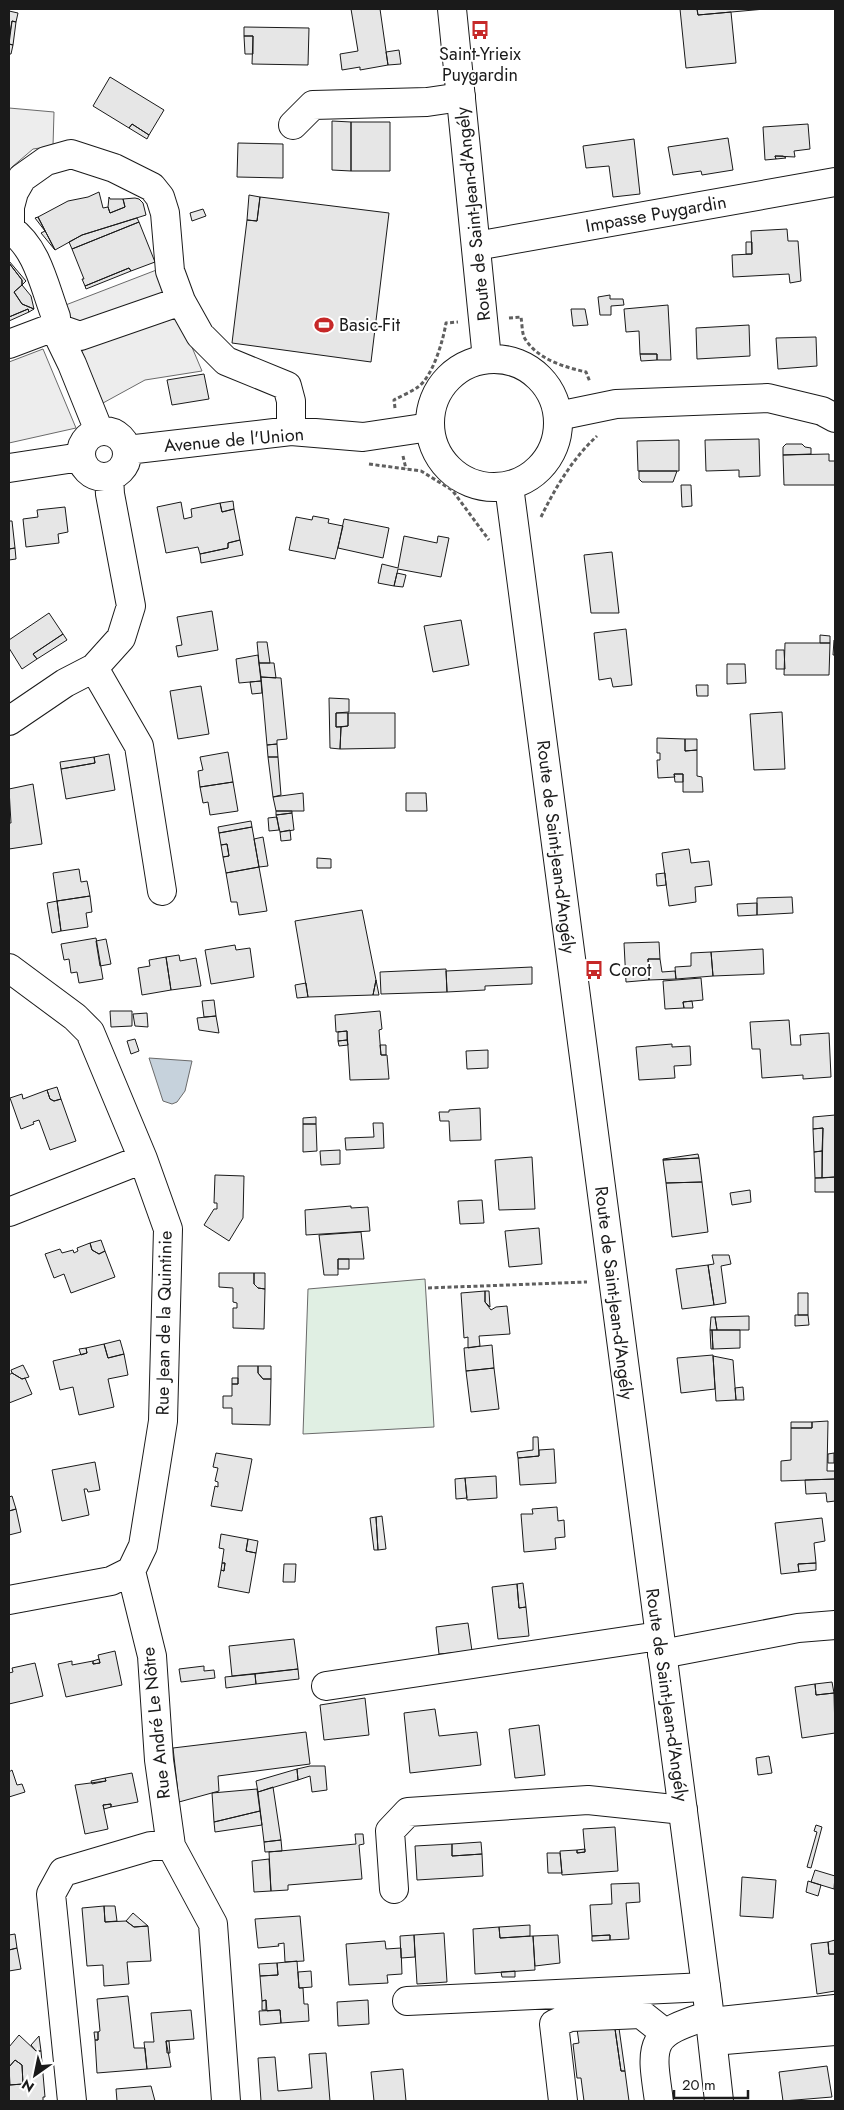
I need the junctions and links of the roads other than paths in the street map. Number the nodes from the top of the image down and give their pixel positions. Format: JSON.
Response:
{"nodes":[{"id":1,"x":452,"y":9,"type":"edge"},
{"id":2,"x":461,"y":97,"type":"junction"},
{"id":3,"x":293,"y":125,"type":"dead end"},
{"id":4,"x":835,"y":182,"type":"edge"},
{"id":5,"x":9,"y":229,"type":"edge"},
{"id":6,"x":476,"y":246,"type":"junction"},
{"id":7,"x":181,"y":301,"type":"junction"},
{"id":8,"x":54,"y":327,"type":"junction"},
{"id":9,"x":9,"y":344,"type":"edge"},
{"id":10,"x":487,"y":359,"type":"junction"},
{"id":11,"x":558,"y":416,"type":"junction"},
{"id":12,"x":835,"y":418,"type":"edge"},
{"id":13,"x":430,"y":427,"type":"junction"},
{"id":14,"x":99,"y":431,"type":"junction"},
{"id":15,"x":291,"y":431,"type":"junction"},
{"id":16,"x":127,"y":450,"type":"junction"},
{"id":17,"x":81,"y":457,"type":"junction"},
{"id":18,"x":9,"y":468,"type":"edge"},
{"id":19,"x":109,"y":477,"type":"junction"},
{"id":20,"x":509,"y":486,"type":"junction"},
{"id":21,"x":94,"y":668,"type":"junction"},
{"id":22,"x":9,"y":720,"type":"edge"},
{"id":23,"x":162,"y":891,"type":"dead end"},
{"id":24,"x":9,"y":968,"type":"edge"},
{"id":25,"x":144,"y":1159,"type":"junction"},
{"id":26,"x":9,"y":1212,"type":"edge"},
{"id":27,"x":131,"y":1571,"type":"junction"},
{"id":28,"x":9,"y":1600,"type":"edge"},
{"id":29,"x":835,"y":1625,"type":"edge"},
{"id":30,"x":661,"y":1645,"type":"junction"},
{"id":31,"x":326,"y":1686,"type":"dead end"},
{"id":32,"x":683,"y":1810,"type":"junction"},
{"id":33,"x":171,"y":1846,"type":"junction"},
{"id":34,"x":394,"y":1889,"type":"dead end"},
{"id":35,"x":706,"y":1987,"type":"junction"},
{"id":36,"x":407,"y":2001,"type":"dead end"},
{"id":37,"x":835,"y":2009,"type":"edge"},
{"id":38,"x":711,"y":2026,"type":"junction"},
{"id":39,"x":835,"y":2031,"type":"edge"},
{"id":40,"x":666,"y":2033,"type":"junction"},
{"id":41,"x":72,"y":2101,"type":"edge"},
{"id":42,"x":226,"y":2101,"type":"edge"},
{"id":43,"x":564,"y":2101,"type":"edge"},
{"id":44,"x":659,"y":2101,"type":"edge"},
{"id":45,"x":719,"y":2101,"type":"edge"}],
"edges":[{"from":1,"to":2,"type":"street","name":"Route de Saint-Jean-d'Angély"},
{"from":2,"to":3,"type":"street"},
{"from":2,"to":6,"type":"street","name":"Route de Saint-Jean-d'Angély"},
{"from":4,"to":6,"type":"street","name":"Impasse Puygardin"},
{"from":5,"to":7,"type":"street"},
{"from":5,"to":8,"type":"street"},
{"from":6,"to":10,"type":"street","name":"Route de Saint-Jean-d'Angély"},
{"from":7,"to":8,"type":"street"},
{"from":7,"to":15,"type":"street"},
{"from":8,"to":9,"type":"street"},
{"from":8,"to":14,"type":"street"},
{"from":10,"to":11,"type":"street"},
{"from":10,"to":13,"type":"street"},
{"from":11,"to":12,"type":"street"},
{"from":11,"to":20,"type":"street"},
{"from":13,"to":15,"type":"street","name":"Avenue de l'Union"},
{"from":13,"to":20,"type":"street"},
{"from":14,"to":16,"type":"street"},
{"from":14,"to":17,"type":"street"},
{"from":15,"to":16,"type":"street","name":"Avenue de l'Union"},
{"from":16,"to":19,"type":"street"},
{"from":17,"to":18,"type":"street"},
{"from":17,"to":19,"type":"street"},
{"from":19,"to":21,"type":"street"},
{"from":20,"to":30,"type":"street","name":"Route de Saint-Jean-d'Angély"},
{"from":21,"to":22,"type":"street"},
{"from":21,"to":23,"type":"street"},
{"from":24,"to":25,"type":"street","name":"Rue Jean de la Quintinie"},
{"from":25,"to":26,"type":"street"},
{"from":25,"to":27,"type":"street","name":"Rue Jean de la Quintinie"},
{"from":27,"to":28,"type":"street"},
{"from":27,"to":33,"type":"street","name":"Rue André Le Nôtre"},
{"from":29,"to":30,"type":"street"},
{"from":30,"to":31,"type":"street"},
{"from":30,"to":32,"type":"street","name":"Route de Saint-Jean-d'Angély"},
{"from":32,"to":34,"type":"street"},
{"from":32,"to":35,"type":"street","name":"Route de Saint-Jean-d'Angély"},
{"from":33,"to":41,"type":"street"},
{"from":33,"to":42,"type":"street","name":"Rue André Le Nôtre"},
{"from":35,"to":36,"type":"street"},
{"from":35,"to":38,"type":"street","name":"Route de Saint-Jean-d'Angély"},
{"from":37,"to":38,"type":"street"},
{"from":38,"to":39,"type":"street"},
{"from":38,"to":40,"type":"street"},
{"from":38,"to":45,"type":"street","name":"Route de Saint-Jean-d'Angély"},
{"from":40,"to":43,"type":"street"},
{"from":40,"to":44,"type":"street"}]}
